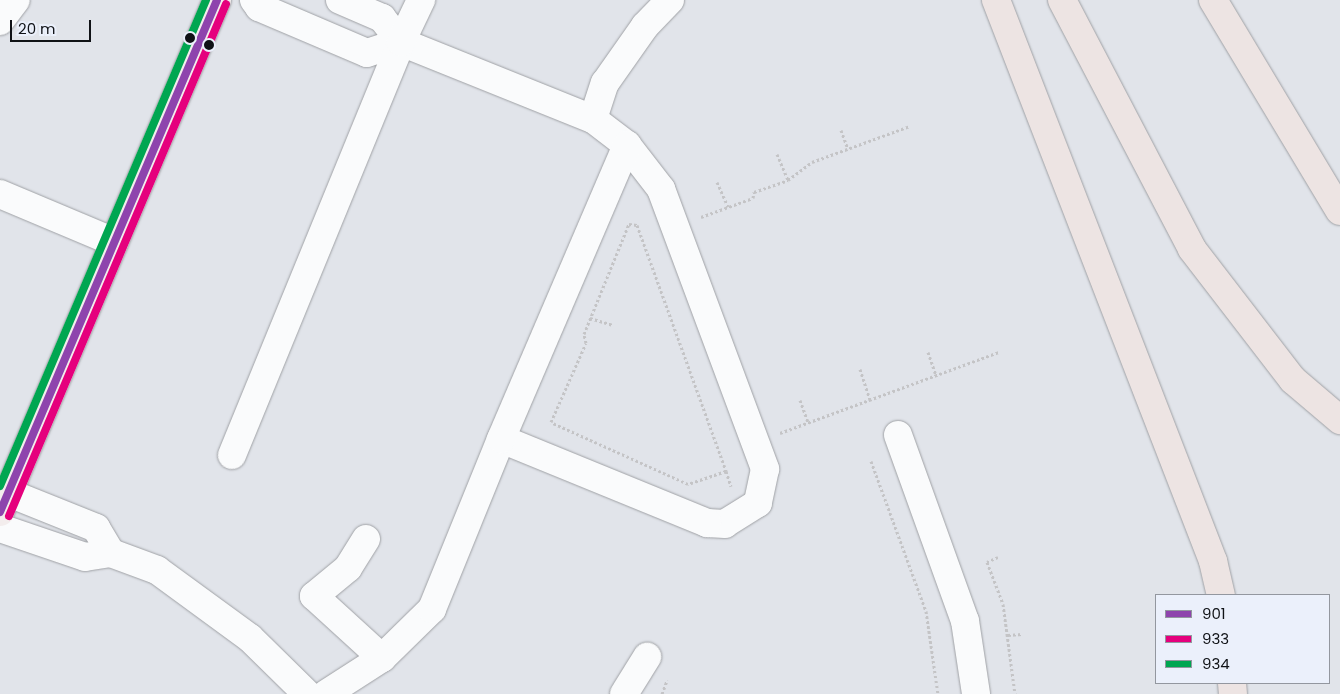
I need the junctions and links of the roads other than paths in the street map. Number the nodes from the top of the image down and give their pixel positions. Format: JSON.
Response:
{"nodes":[{"id":1,"x":16,"y":0,"type":"edge"},
{"id":2,"x":217,"y":0,"type":"edge"},
{"id":3,"x":254,"y":0,"type":"edge"},
{"id":4,"x":340,"y":0,"type":"edge"},
{"id":5,"x":421,"y":0,"type":"edge"},
{"id":6,"x":670,"y":0,"type":"edge"},
{"id":7,"x":996,"y":0,"type":"edge"},
{"id":8,"x":1062,"y":0,"type":"edge"},
{"id":9,"x":1213,"y":0,"type":"edge"},
{"id":10,"x":0,"y":21,"type":"edge"},
{"id":11,"x":401,"y":42,"type":"junction"},
{"id":12,"x":593,"y":119,"type":"junction"},
{"id":13,"x":627,"y":145,"type":"junction"},
{"id":14,"x":0,"y":194,"type":"edge"},
{"id":15,"x":1340,"y":211,"type":"edge"},
{"id":16,"x":114,"y":242,"type":"junction"},
{"id":17,"x":1340,"y":420,"type":"edge"},
{"id":18,"x":898,"y":435,"type":"dead end"},
{"id":19,"x":501,"y":439,"type":"junction"},
{"id":20,"x":232,"y":455,"type":"dead end"},
{"id":21,"x":4,"y":503,"type":"edge"},
{"id":22,"x":0,"y":528,"type":"edge"},
{"id":23,"x":366,"y":539,"type":"dead end"},
{"id":24,"x":111,"y":552,"type":"junction"},
{"id":25,"x":1221,"y":594,"type":"edge"},
{"id":26,"x":647,"y":657,"type":"dead end"},
{"id":27,"x":382,"y":658,"type":"junction"},
{"id":28,"x":307,"y":694,"type":"edge"},
{"id":29,"x":326,"y":694,"type":"edge"},
{"id":30,"x":624,"y":694,"type":"edge"},
{"id":31,"x":976,"y":694,"type":"edge"}],
"edges":[{"from":1,"to":10,"type":"street"},
{"from":2,"to":16,"type":"main road"},
{"from":3,"to":11,"type":"street"},
{"from":4,"to":11,"type":"street"},
{"from":5,"to":11,"type":"street"},
{"from":6,"to":12,"type":"street"},
{"from":7,"to":25,"type":"highway"},
{"from":8,"to":17,"type":"highway"},
{"from":9,"to":15,"type":"highway"},
{"from":11,"to":12,"type":"street"},
{"from":11,"to":20,"type":"street"},
{"from":12,"to":13,"type":"street"},
{"from":13,"to":19,"type":"street"},
{"from":13,"to":19,"type":"street"},
{"from":14,"to":16,"type":"street"},
{"from":16,"to":21,"type":"main road"},
{"from":18,"to":31,"type":"street"},
{"from":19,"to":27,"type":"street"},
{"from":21,"to":24,"type":"street"},
{"from":22,"to":24,"type":"street"},
{"from":23,"to":27,"type":"street"},
{"from":24,"to":28,"type":"street"},
{"from":26,"to":30,"type":"street"},
{"from":27,"to":29,"type":"street"}]}
